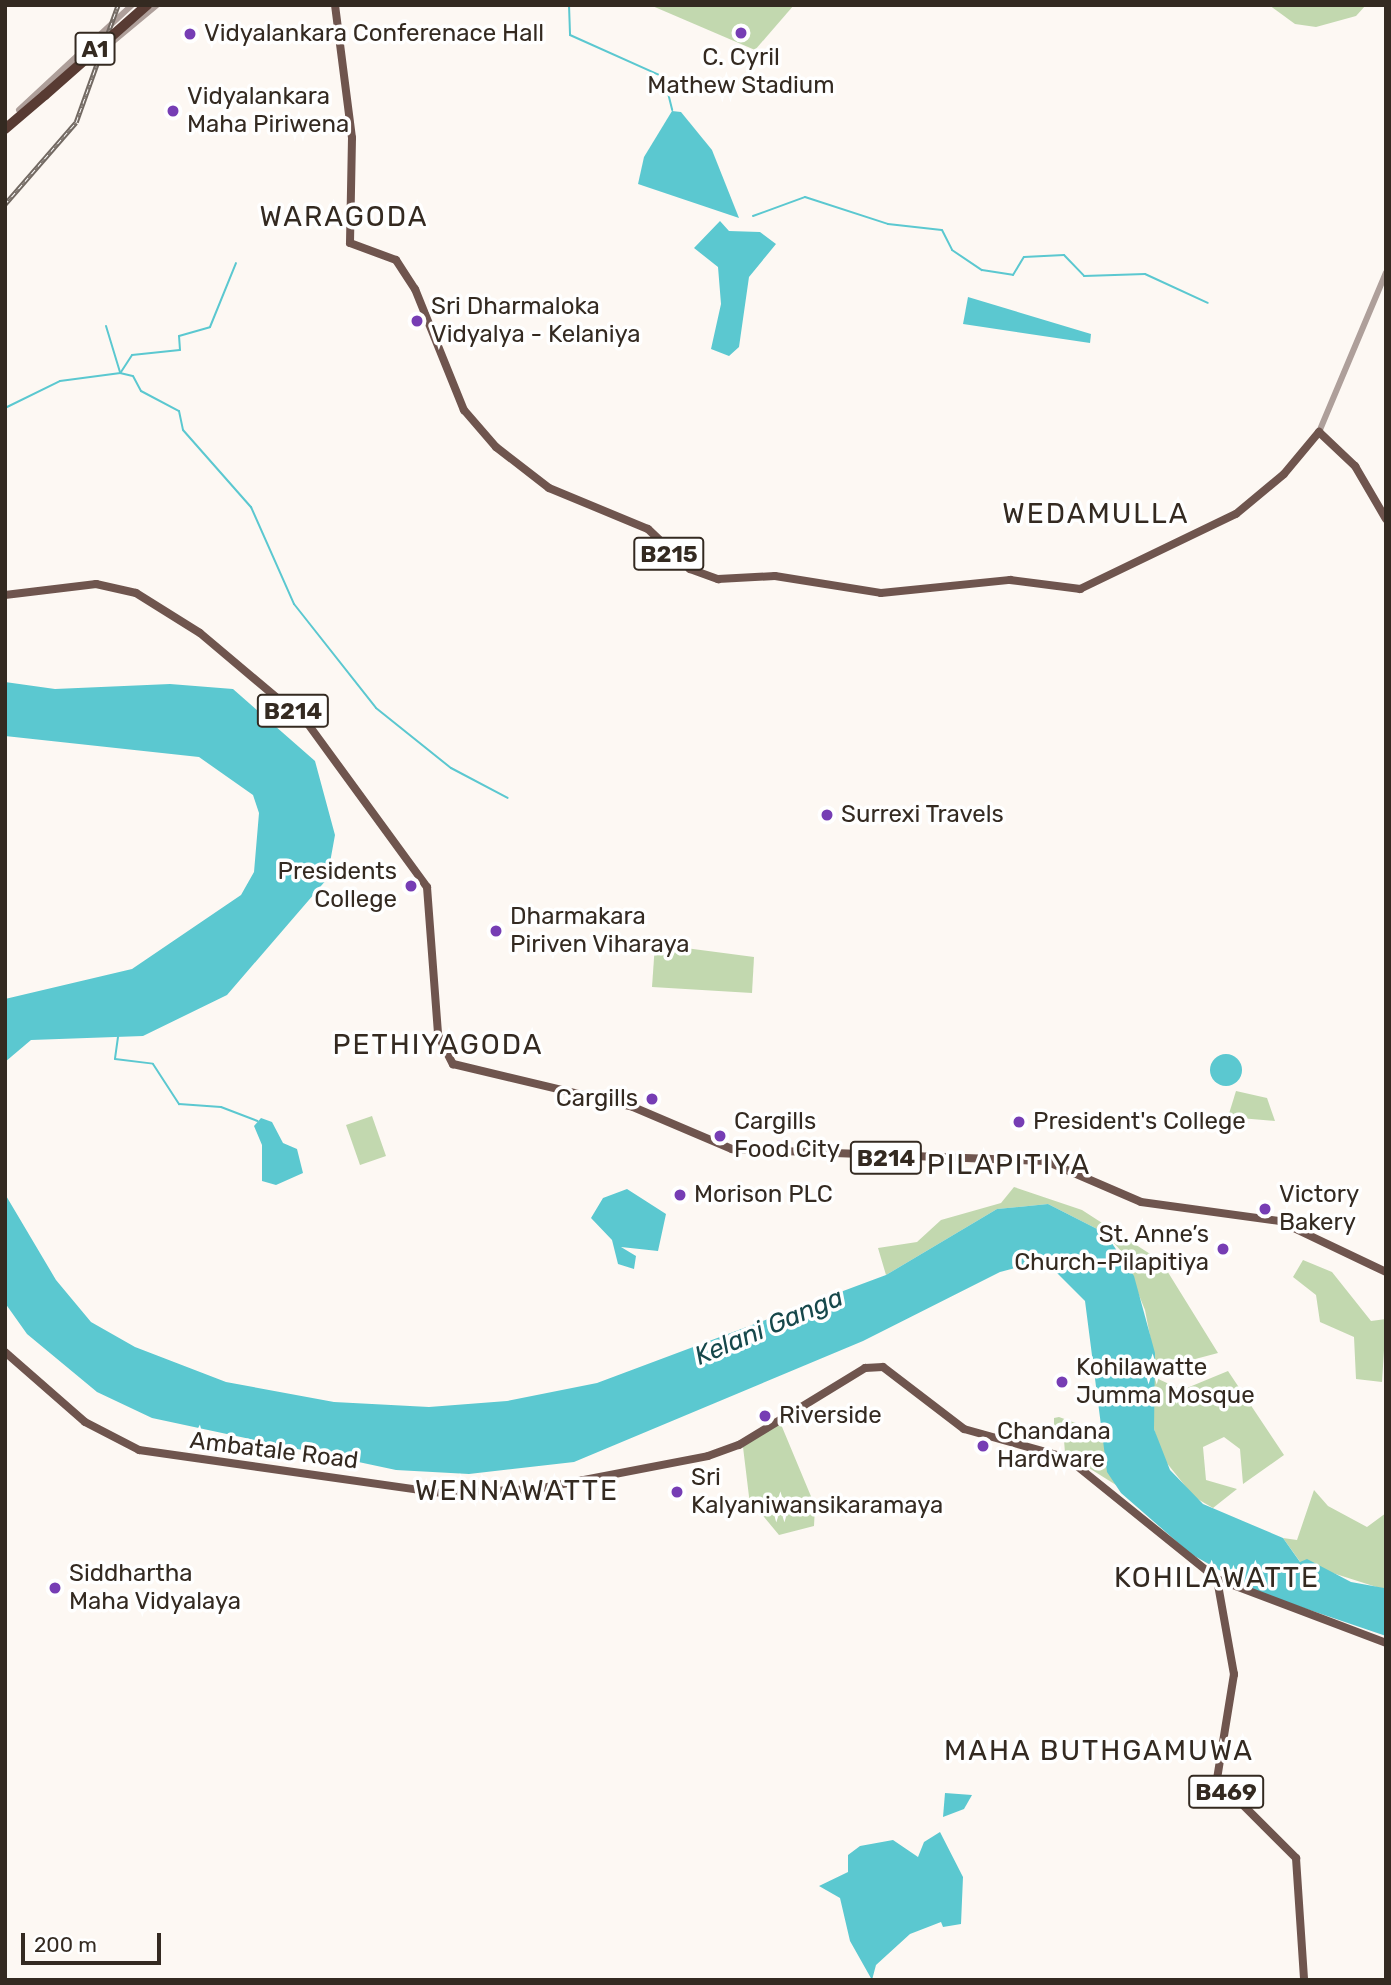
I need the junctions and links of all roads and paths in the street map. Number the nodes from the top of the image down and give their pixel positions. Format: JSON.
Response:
{"nodes":[{"id":1,"x":138,"y":5,"type":"edge"},
{"id":2,"x":147,"y":5,"type":"edge"},
{"id":3,"x":157,"y":5,"type":"edge"},
{"id":4,"x":335,"y":5,"type":"edge"},
{"id":5,"x":129,"y":8,"type":"edge"},
{"id":6,"x":137,"y":22,"type":"junction"},
{"id":7,"x":71,"y":57,"type":"junction"},
{"id":8,"x":81,"y":68,"type":"junction"},
{"id":9,"x":43,"y":93,"type":"junction"},
{"id":10,"x":20,"y":113,"type":"junction"},
{"id":11,"x":5,"y":121,"type":"edge"},
{"id":12,"x":5,"y":129,"type":"edge"},
{"id":13,"x":1386,"y":273,"type":"edge"},
{"id":14,"x":1318,"y":432,"type":"junction"},
{"id":15,"x":1386,"y":519,"type":"edge"},
{"id":16,"x":5,"y":595,"type":"edge"},
{"id":17,"x":1386,"y":1272,"type":"edge"},
{"id":18,"x":5,"y":1352,"type":"edge"},
{"id":19,"x":1217,"y":1579,"type":"junction"},
{"id":20,"x":1386,"y":1643,"type":"edge"},
{"id":21,"x":1304,"y":1980,"type":"edge"}],
"edges":[{"from":1,"to":9,"type":"highway","number":"A1"},
{"from":2,"to":9,"type":"highway","number":"A1","bridge":true},
{"from":3,"to":6,"type":"street"},
{"from":4,"to":14,"type":"main road","number":"B215"},
{"from":5,"to":6,"type":"street"},
{"from":5,"to":7,"type":"street"},
{"from":6,"to":8,"type":"street"},
{"from":7,"to":8,"type":"street"},
{"from":7,"to":10,"type":"street"},
{"from":8,"to":10,"type":"street"},
{"from":9,"to":10,"type":"highway","number":"A1"},
{"from":10,"to":11,"type":"highway","number":"A1"},
{"from":10,"to":12,"type":"highway","number":"A1"},
{"from":13,"to":14,"type":"street"},
{"from":14,"to":15,"type":"main road"},
{"from":16,"to":17,"type":"main road","number":"B214"},
{"from":18,"to":19,"type":"main road","name":"Ambatale Road"},
{"from":19,"to":20,"type":"main road","name":"Ambatale Road"},
{"from":19,"to":21,"type":"main road","number":"B469"}]}
